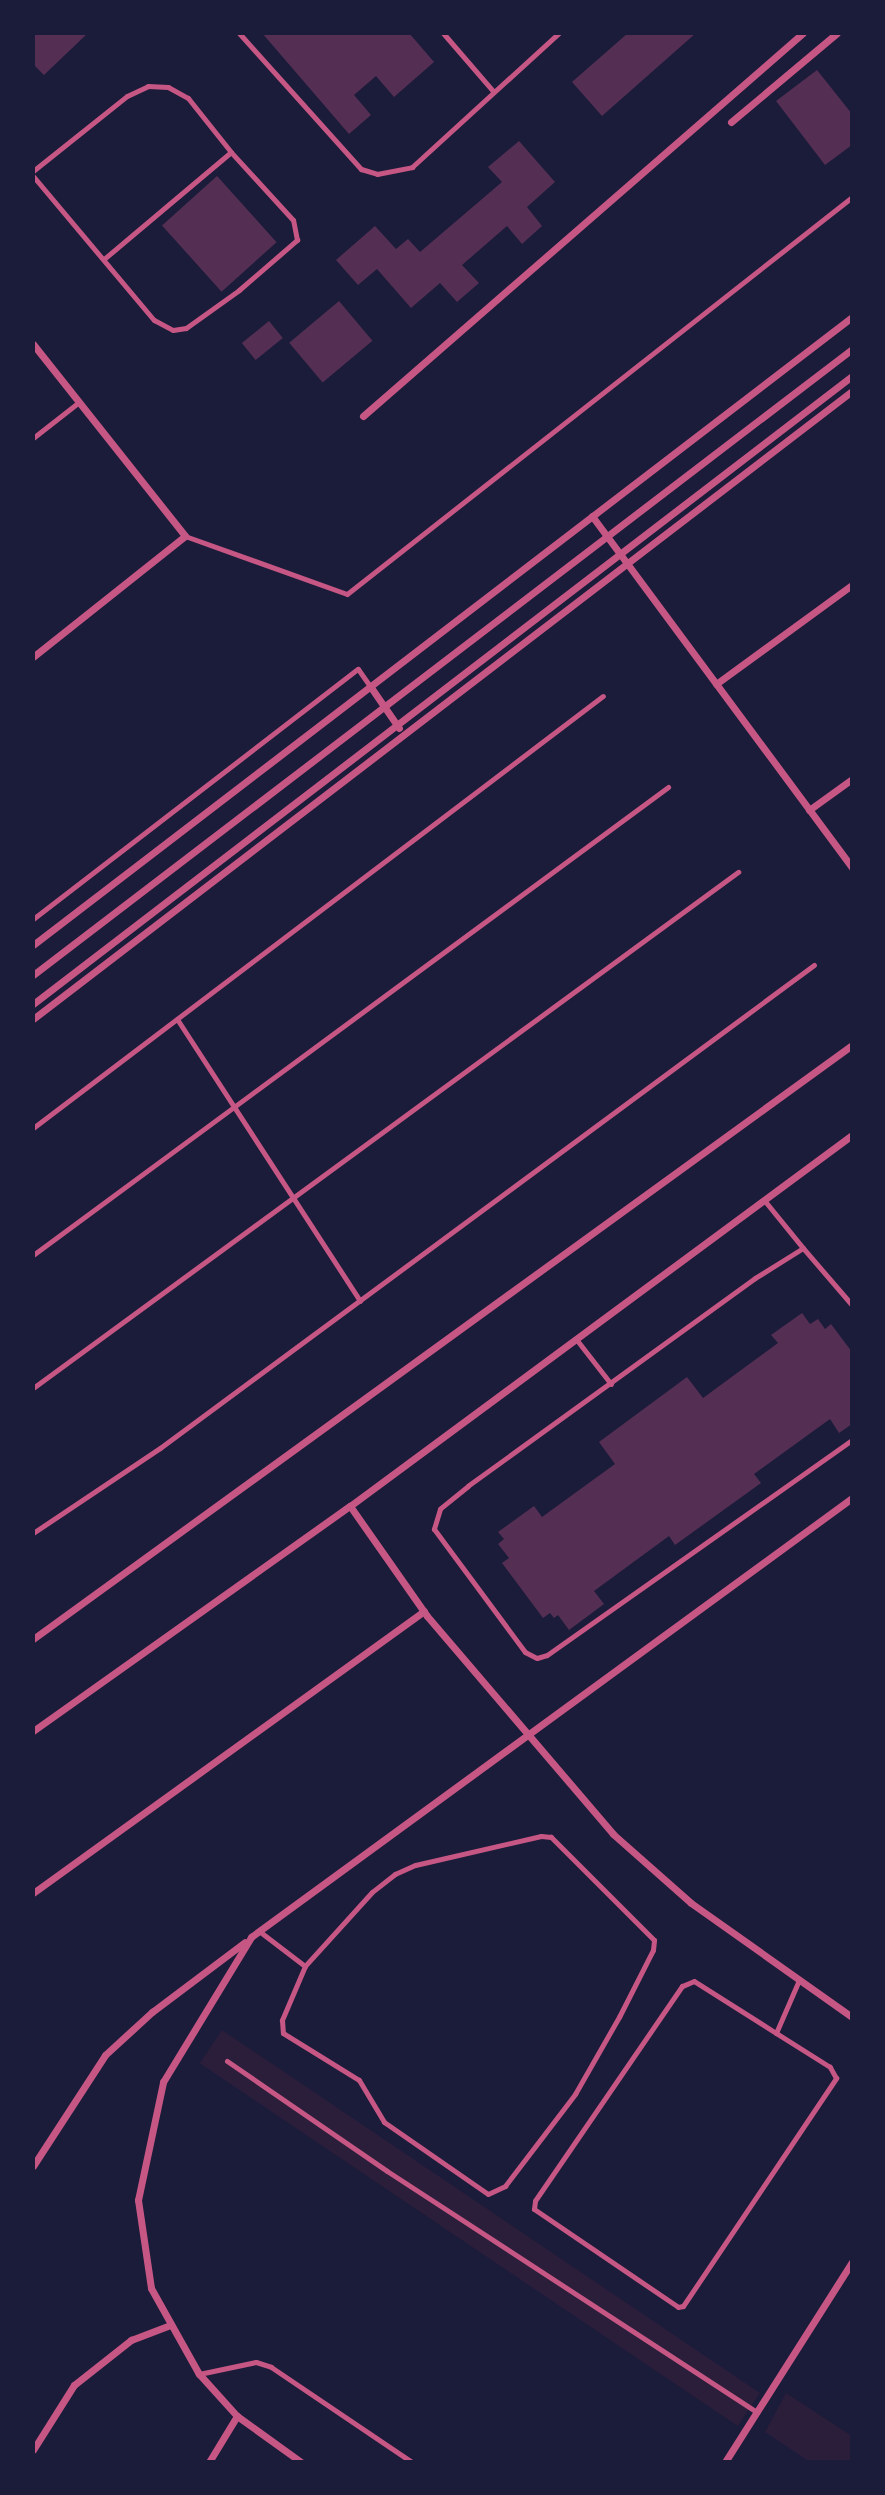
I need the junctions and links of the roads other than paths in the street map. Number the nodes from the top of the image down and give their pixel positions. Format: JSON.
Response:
{"nodes":[{"id":1,"x":239,"y":33,"type":"edge"},
{"id":2,"x":443,"y":33,"type":"edge"},
{"id":3,"x":559,"y":33,"type":"edge"},
{"id":4,"x":803,"y":33,"type":"edge"},
{"id":5,"x":837,"y":33,"type":"edge"},
{"id":6,"x":493,"y":91,"type":"junction"},
{"id":7,"x":731,"y":122,"type":"dead end"},
{"id":8,"x":231,"y":152,"type":"junction"},
{"id":9,"x":33,"y":174,"type":"edge"},
{"id":10,"x":852,"y":197,"type":"edge"},
{"id":11,"x":104,"y":259,"type":"junction"},
{"id":12,"x":852,"y":317,"type":"edge"},
{"id":13,"x":33,"y":344,"type":"edge"},
{"id":14,"x":852,"y":348,"type":"edge"},
{"id":15,"x":852,"y":376,"type":"edge"},
{"id":16,"x":852,"y":391,"type":"edge"},
{"id":17,"x":79,"y":402,"type":"junction"},
{"id":18,"x":363,"y":416,"type":"dead end"},
{"id":19,"x":33,"y":439,"type":"edge"},
{"id":20,"x":592,"y":516,"type":"junction"},
{"id":21,"x":185,"y":536,"type":"junction"},
{"id":22,"x":608,"y":536,"type":"junction"},
{"id":23,"x":620,"y":554,"type":"junction"},
{"id":24,"x":627,"y":564,"type":"junction"},
{"id":25,"x":852,"y":585,"type":"edge"},
{"id":26,"x":33,"y":657,"type":"edge"},
{"id":27,"x":716,"y":684,"type":"junction"},
{"id":28,"x":370,"y":686,"type":"junction"},
{"id":29,"x":603,"y":696,"type":"dead end"},
{"id":30,"x":383,"y":704,"type":"junction"},
{"id":31,"x":397,"y":725,"type":"junction"},
{"id":32,"x":404,"y":734,"type":"junction"},
{"id":33,"x":852,"y":779,"type":"edge"},
{"id":34,"x":668,"y":787,"type":"dead end"},
{"id":35,"x":809,"y":810,"type":"junction"},
{"id":36,"x":852,"y":868,"type":"edge"},
{"id":37,"x":738,"y":872,"type":"dead end"},
{"id":38,"x":33,"y":919,"type":"edge"},
{"id":39,"x":33,"y":945,"type":"edge"},
{"id":40,"x":814,"y":965,"type":"dead end"},
{"id":41,"x":33,"y":975,"type":"edge"},
{"id":42,"x":33,"y":1004,"type":"edge"},
{"id":43,"x":33,"y":1019,"type":"edge"},
{"id":44,"x":177,"y":1020,"type":"junction"},
{"id":45,"x":852,"y":1045,"type":"edge"},
{"id":46,"x":232,"y":1109,"type":"junction"},
{"id":47,"x":33,"y":1128,"type":"edge"},
{"id":48,"x":852,"y":1135,"type":"edge"},
{"id":49,"x":292,"y":1199,"type":"junction"},
{"id":50,"x":764,"y":1200,"type":"junction"},
{"id":51,"x":803,"y":1248,"type":"junction"},
{"id":52,"x":33,"y":1255,"type":"edge"},
{"id":53,"x":360,"y":1301,"type":"junction"},
{"id":54,"x":852,"y":1305,"type":"edge"},
{"id":55,"x":576,"y":1339,"type":"junction"},
{"id":56,"x":611,"y":1384,"type":"junction"},
{"id":57,"x":33,"y":1388,"type":"edge"},
{"id":58,"x":852,"y":1440,"type":"edge"},
{"id":59,"x":852,"y":1498,"type":"edge"},
{"id":60,"x":350,"y":1506,"type":"junction"},
{"id":61,"x":33,"y":1533,"type":"edge"},
{"id":62,"x":424,"y":1611,"type":"junction"},
{"id":63,"x":33,"y":1639,"type":"edge"},
{"id":64,"x":33,"y":1731,"type":"edge"},
{"id":65,"x":530,"y":1737,"type":"junction"},
{"id":66,"x":33,"y":1893,"type":"edge"},
{"id":67,"x":259,"y":1931,"type":"junction"},
{"id":68,"x":251,"y":1937,"type":"junction"},
{"id":69,"x":305,"y":1966,"type":"junction"},
{"id":70,"x":799,"y":1980,"type":"junction"},
{"id":71,"x":852,"y":2017,"type":"edge"},
{"id":72,"x":776,"y":2033,"type":"junction"},
{"id":73,"x":227,"y":2061,"type":"dead end"},
{"id":74,"x":33,"y":2166,"type":"edge"},
{"id":75,"x":852,"y":2262,"type":"edge"},
{"id":76,"x":168,"y":2326,"type":"junction"},
{"id":77,"x":199,"y":2374,"type":"junction"},
{"id":78,"x":757,"y":2412,"type":"junction"},
{"id":79,"x":237,"y":2416,"type":"junction"},
{"id":80,"x":33,"y":2450,"type":"edge"},
{"id":81,"x":209,"y":2462,"type":"edge"},
{"id":82,"x":301,"y":2462,"type":"edge"},
{"id":83,"x":412,"y":2462,"type":"edge"},
{"id":84,"x":725,"y":2462,"type":"edge"}],
"edges":[{"from":1,"to":6,"type":"lane"},
{"from":2,"to":6,"type":"lane"},
{"from":3,"to":6,"type":"lane"},
{"from":4,"to":18,"type":"street"},
{"from":5,"to":7,"type":"street"},
{"from":8,"to":9,"type":"lane"},
{"from":8,"to":11,"type":"lane"},
{"from":8,"to":11,"type":"lane"},
{"from":9,"to":11,"type":"lane"},
{"from":10,"to":21,"type":"lane"},
{"from":12,"to":20,"type":"street"},
{"from":13,"to":17,"type":"street"},
{"from":14,"to":22,"type":"street"},
{"from":15,"to":23,"type":"street"},
{"from":16,"to":24,"type":"street"},
{"from":17,"to":19,"type":"lane"},
{"from":17,"to":21,"type":"street"},
{"from":20,"to":22,"type":"street"},
{"from":20,"to":28,"type":"street"},
{"from":21,"to":26,"type":"street"},
{"from":22,"to":23,"type":"street"},
{"from":22,"to":30,"type":"street"},
{"from":23,"to":24,"type":"street"},
{"from":23,"to":31,"type":"street"},
{"from":24,"to":27,"type":"street"},
{"from":24,"to":32,"type":"street"},
{"from":25,"to":27,"type":"street"},
{"from":27,"to":35,"type":"street"},
{"from":28,"to":30,"type":"street"},
{"from":28,"to":38,"type":"lane"},
{"from":28,"to":39,"type":"street"},
{"from":29,"to":44,"type":"lane"},
{"from":30,"to":31,"type":"street"},
{"from":30,"to":41,"type":"street"},
{"from":31,"to":32,"type":"street"},
{"from":31,"to":42,"type":"street"},
{"from":32,"to":43,"type":"street"},
{"from":33,"to":35,"type":"street"},
{"from":34,"to":46,"type":"lane"},
{"from":35,"to":36,"type":"street"},
{"from":37,"to":49,"type":"lane"},
{"from":40,"to":53,"type":"lane"},
{"from":44,"to":46,"type":"lane"},
{"from":44,"to":47,"type":"lane"},
{"from":45,"to":63,"type":"street"},
{"from":46,"to":49,"type":"lane"},
{"from":46,"to":52,"type":"lane"},
{"from":48,"to":50,"type":"street"},
{"from":49,"to":53,"type":"lane"},
{"from":49,"to":57,"type":"lane"},
{"from":50,"to":51,"type":"lane"},
{"from":50,"to":55,"type":"street"},
{"from":51,"to":54,"type":"lane"},
{"from":51,"to":56,"type":"lane"},
{"from":53,"to":61,"type":"lane"},
{"from":55,"to":56,"type":"lane"},
{"from":55,"to":60,"type":"street"},
{"from":56,"to":58,"type":"lane"},
{"from":59,"to":65,"type":"street"},
{"from":60,"to":62,"type":"street"},
{"from":60,"to":64,"type":"street"},
{"from":62,"to":65,"type":"street"},
{"from":62,"to":66,"type":"street"},
{"from":65,"to":67,"type":"street"},
{"from":65,"to":70,"type":"street"},
{"from":67,"to":68,"type":"street"},
{"from":67,"to":69,"type":"lane"},
{"from":68,"to":74,"type":"street"},
{"from":68,"to":76,"type":"street"},
{"from":69,"to":69,"type":"lane"},
{"from":70,"to":71,"type":"street"},
{"from":70,"to":72,"type":"lane"},
{"from":72,"to":72,"type":"lane"},
{"from":73,"to":78,"type":"lane"},
{"from":75,"to":78,"type":"street"},
{"from":76,"to":77,"type":"street"},
{"from":76,"to":80,"type":"street"},
{"from":77,"to":79,"type":"street"},
{"from":77,"to":83,"type":"lane"},
{"from":78,"to":84,"type":"street"},
{"from":79,"to":81,"type":"street"},
{"from":79,"to":82,"type":"street"}]}
